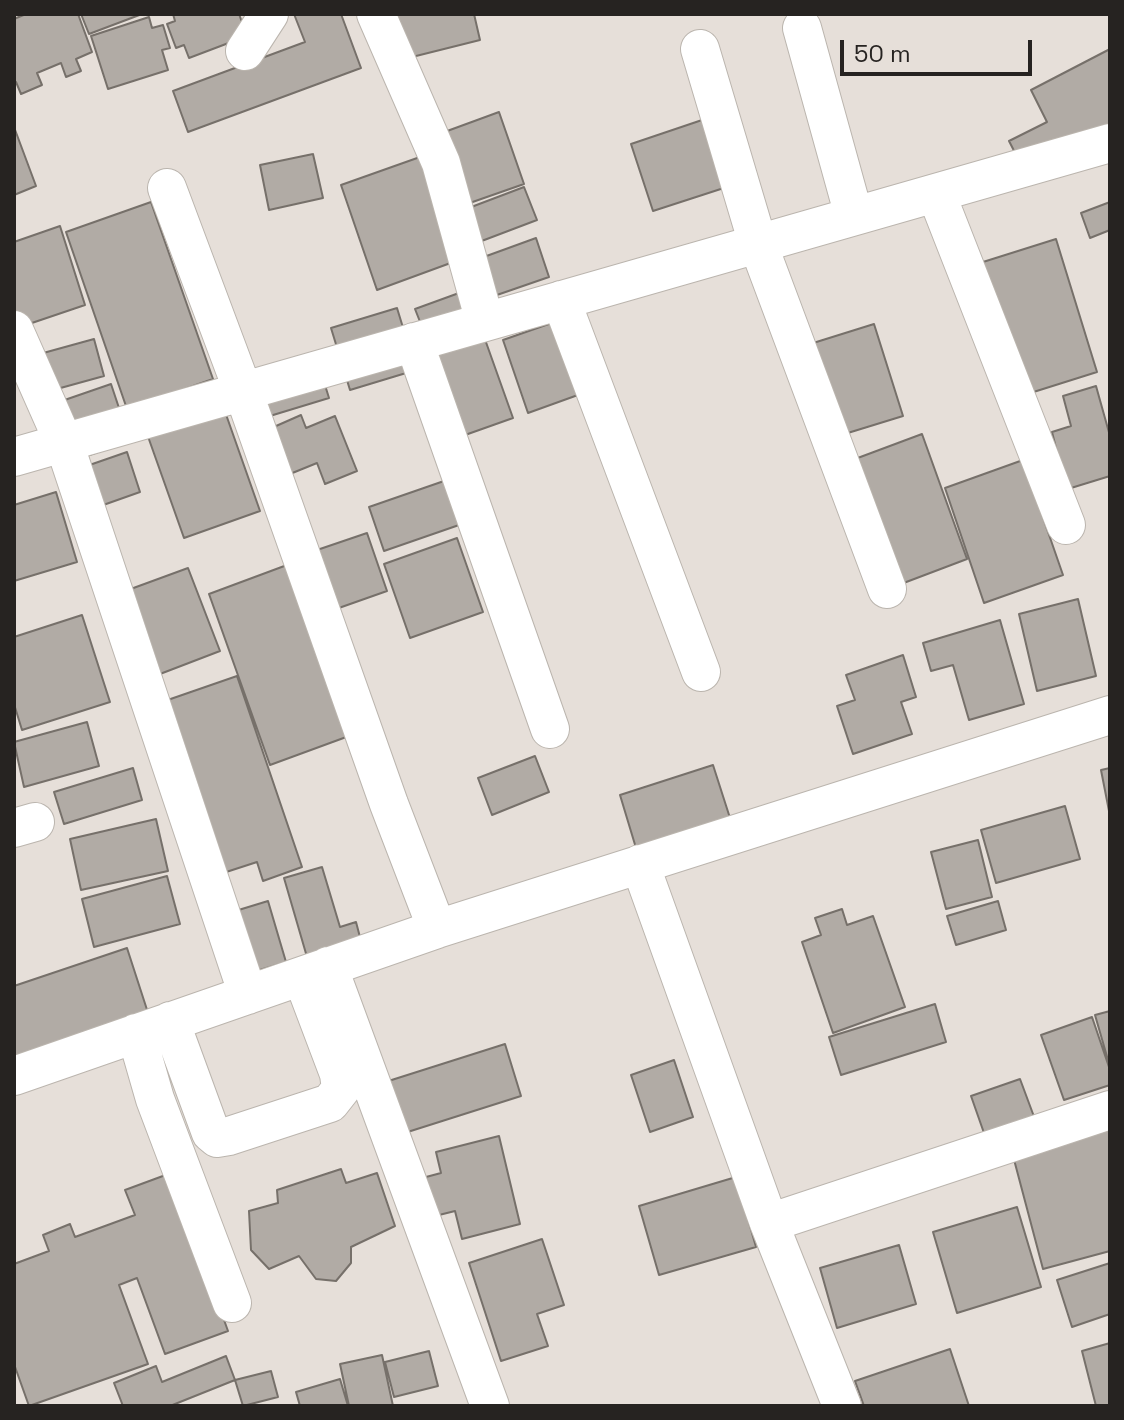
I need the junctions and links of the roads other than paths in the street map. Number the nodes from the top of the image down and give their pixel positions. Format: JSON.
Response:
{"nodes":[{"id":1,"x":269,"y":14,"type":"edge"},
{"id":2,"x":376,"y":14,"type":"edge"},
{"id":3,"x":802,"y":28,"type":"dead end"},
{"id":4,"x":700,"y":49,"type":"dead end"},
{"id":5,"x":245,"y":51,"type":"dead end"},
{"id":6,"x":1110,"y":143,"type":"edge"},
{"id":7,"x":167,"y":188,"type":"dead end"},
{"id":8,"x":936,"y":193,"type":"junction"},
{"id":9,"x":854,"y":216,"type":"junction"},
{"id":10,"x":758,"y":244,"type":"junction"},
{"id":11,"x":561,"y":300,"type":"junction"},
{"id":12,"x":485,"y":322,"type":"junction"},
{"id":13,"x":14,"y":330,"type":"edge"},
{"id":14,"x":414,"y":342,"type":"junction"},
{"id":15,"x":243,"y":391,"type":"junction"},
{"id":16,"x":64,"y":443,"type":"junction"},
{"id":17,"x":14,"y":457,"type":"edge"},
{"id":18,"x":1066,"y":525,"type":"dead end"},
{"id":19,"x":887,"y":589,"type":"dead end"},
{"id":20,"x":701,"y":672,"type":"dead end"},
{"id":21,"x":1110,"y":715,"type":"edge"},
{"id":22,"x":550,"y":729,"type":"dead end"},
{"id":23,"x":640,"y":864,"type":"junction"},
{"id":24,"x":437,"y":929,"type":"junction"},
{"id":25,"x":315,"y":971,"type":"junction"},
{"id":26,"x":248,"y":995,"type":"junction"},
{"id":27,"x":153,"y":1027,"type":"junction"},
{"id":28,"x":14,"y":1076,"type":"edge"},
{"id":29,"x":1110,"y":1110,"type":"edge"},
{"id":30,"x":769,"y":1223,"type":"junction"},
{"id":31,"x":232,"y":1303,"type":"dead end"},
{"id":32,"x":490,"y":1406,"type":"edge"},
{"id":33,"x":842,"y":1406,"type":"edge"}],
"edges":[{"from":1,"to":5,"type":"street"},
{"from":2,"to":12,"type":"street"},
{"from":3,"to":9,"type":"street"},
{"from":4,"to":10,"type":"street"},
{"from":6,"to":8,"type":"street"},
{"from":7,"to":15,"type":"street"},
{"from":8,"to":9,"type":"street"},
{"from":8,"to":18,"type":"street"},
{"from":9,"to":10,"type":"street"},
{"from":10,"to":11,"type":"street"},
{"from":10,"to":19,"type":"street"},
{"from":11,"to":12,"type":"street"},
{"from":11,"to":20,"type":"street"},
{"from":12,"to":14,"type":"street"},
{"from":13,"to":16,"type":"street"},
{"from":14,"to":15,"type":"street"},
{"from":14,"to":22,"type":"street"},
{"from":15,"to":16,"type":"street"},
{"from":15,"to":24,"type":"street"},
{"from":16,"to":17,"type":"street"},
{"from":16,"to":26,"type":"street"},
{"from":21,"to":23,"type":"street"},
{"from":23,"to":24,"type":"street"},
{"from":23,"to":30,"type":"street"},
{"from":24,"to":25,"type":"street"},
{"from":25,"to":26,"type":"street"},
{"from":25,"to":27,"type":"street"},
{"from":25,"to":32,"type":"street"},
{"from":26,"to":27,"type":"street"},
{"from":27,"to":28,"type":"street"},
{"from":27,"to":31,"type":"street"},
{"from":29,"to":30,"type":"street"},
{"from":30,"to":33,"type":"street"}]}
